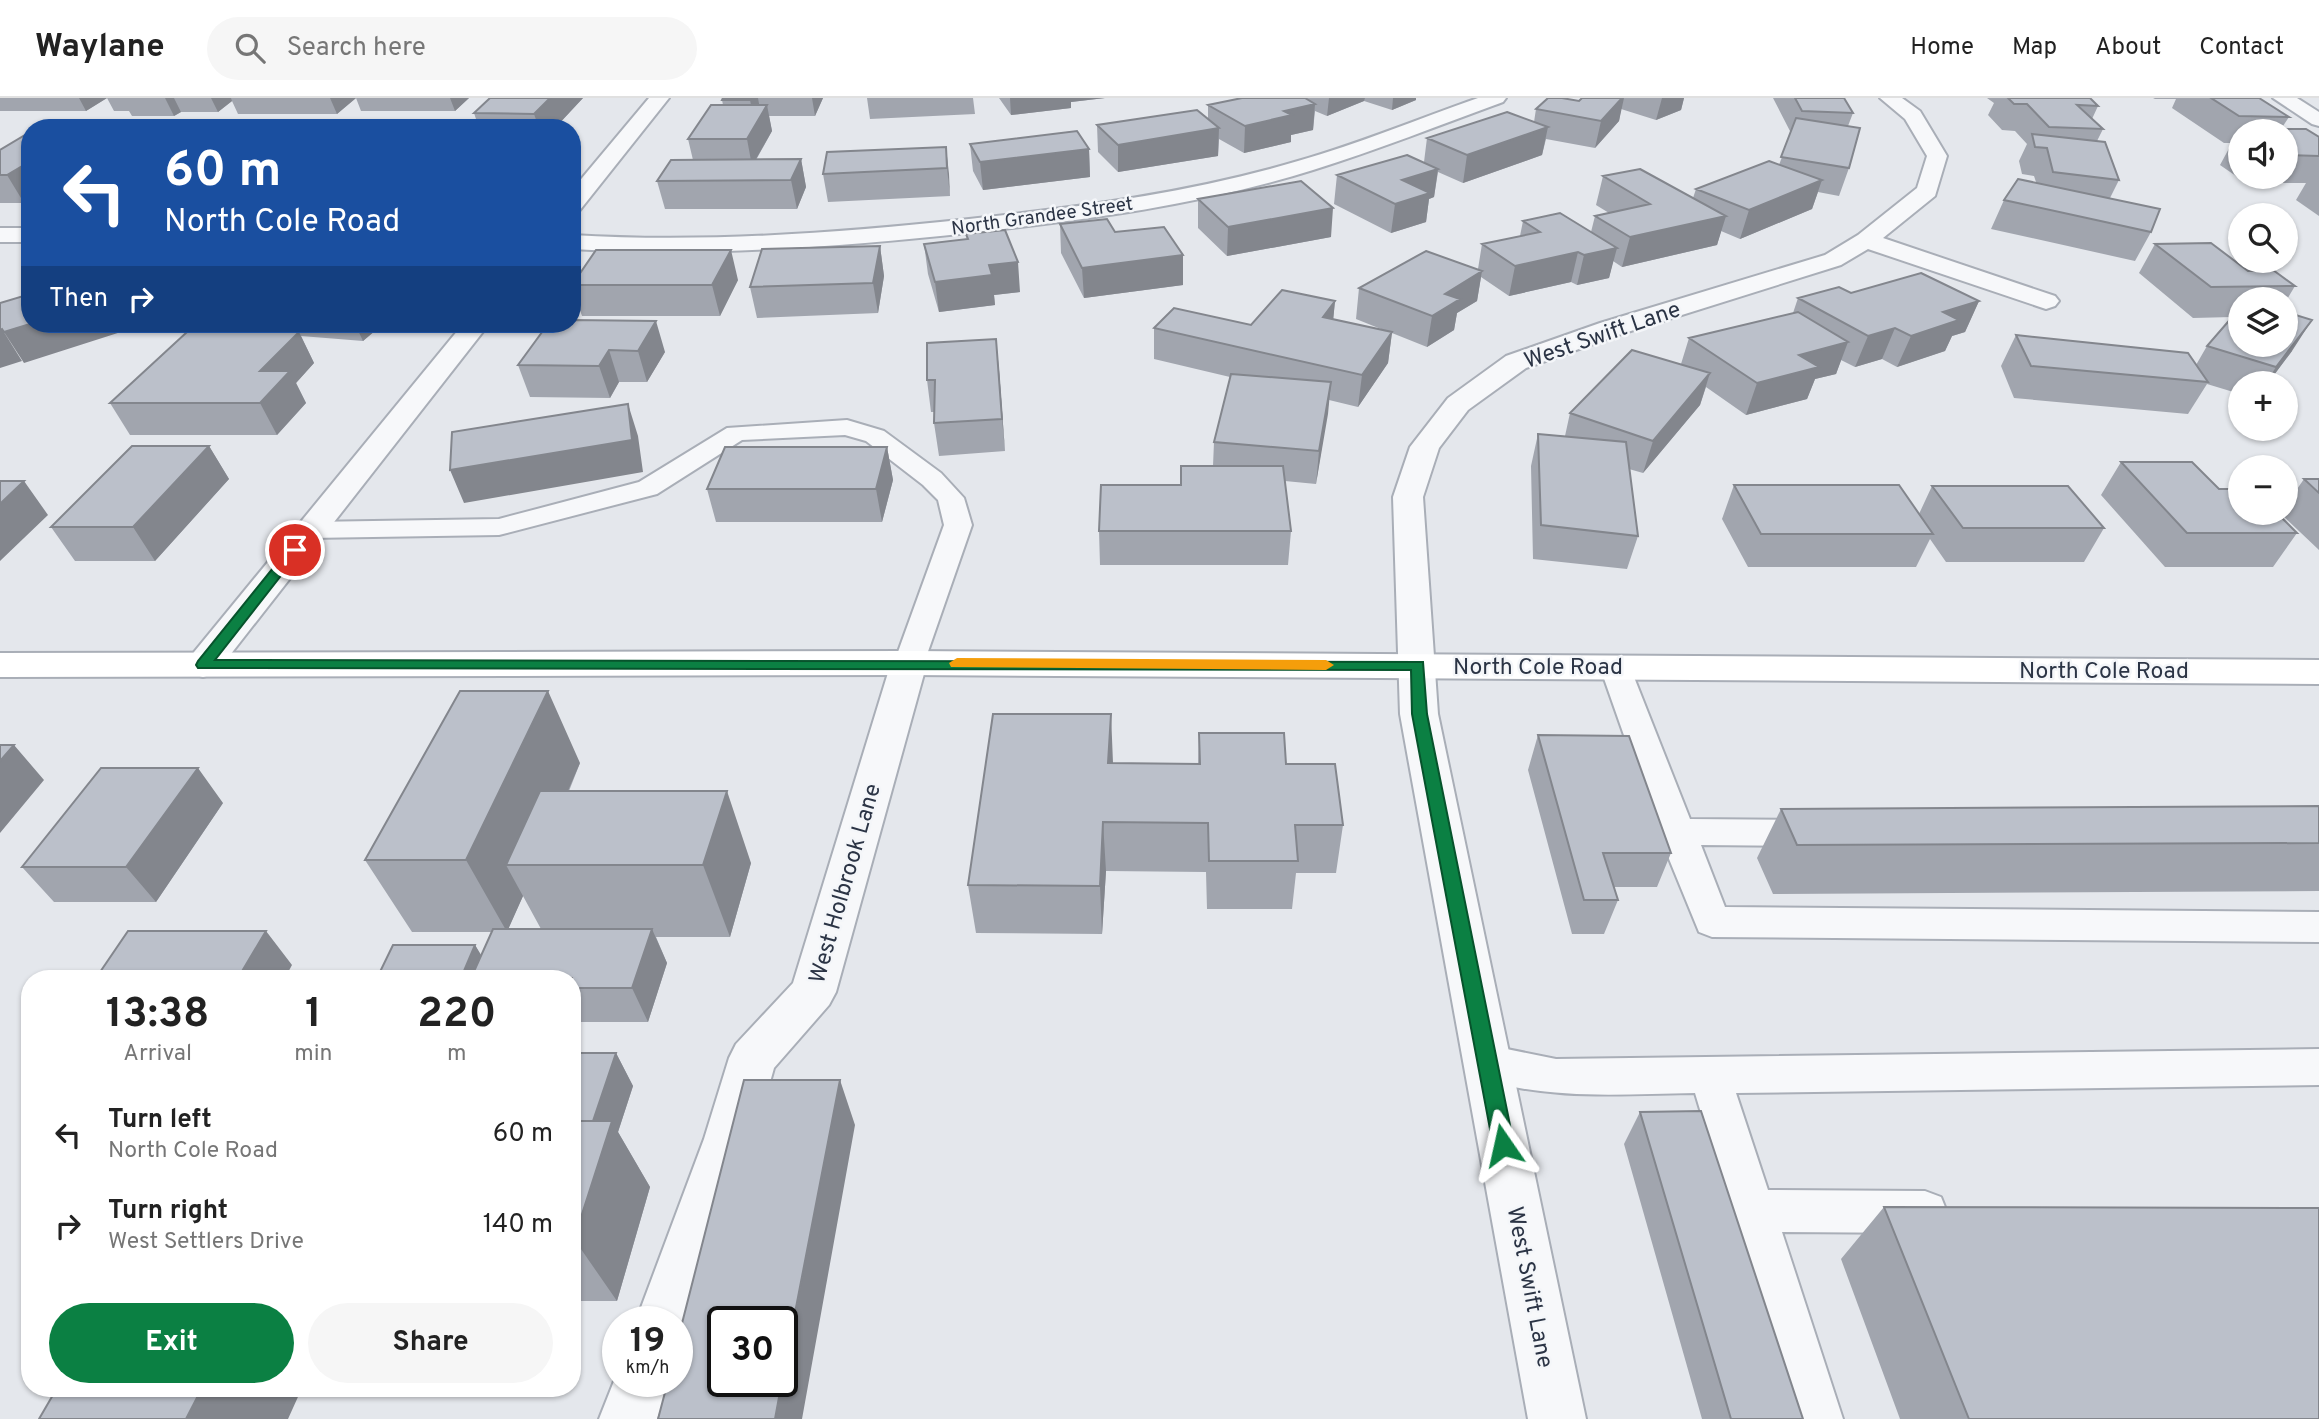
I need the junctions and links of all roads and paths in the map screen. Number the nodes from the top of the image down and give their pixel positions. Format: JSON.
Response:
{"nodes":[{"id":1,"x":659,"y":98,"type":"edge"},
{"id":2,"x":1496,"y":98,"type":"edge"},
{"id":3,"x":1890,"y":98,"type":"edge"},
{"id":4,"x":2283,"y":98,"type":"edge"},
{"id":5,"x":2319,"y":120,"type":"edge"},
{"id":6,"x":581,"y":194,"type":"edge"},
{"id":7,"x":1866,"y":240,"type":"junction"},
{"id":8,"x":581,"y":243,"type":"edge"},
{"id":9,"x":2046,"y":302,"type":"dead end"},
{"id":10,"x":469,"y":333,"type":"edge"},
{"id":11,"x":310,"y":530,"type":"junction"},
{"id":12,"x":909,"y":663,"type":"junction"},
{"id":13,"x":0,"y":665,"type":"edge"},
{"id":14,"x":204,"y":665,"type":"junction"},
{"id":15,"x":1418,"y":665,"type":"junction"},
{"id":16,"x":1615,"y":667,"type":"junction"},
{"id":17,"x":2319,"y":672,"type":"edge"},
{"id":18,"x":1676,"y":832,"type":"junction"},
{"id":19,"x":1844,"y":833,"type":"edge"},
{"id":20,"x":2319,"y":927,"type":"edge"},
{"id":21,"x":1487,"y":1063,"type":"junction"},
{"id":22,"x":2319,"y":1067,"type":"edge"},
{"id":23,"x":1710,"y":1075,"type":"junction"},
{"id":24,"x":1752,"y":1211,"type":"junction"},
{"id":25,"x":1960,"y":1212,"type":"edge"},
{"id":26,"x":668,"y":1306,"type":"edge"},
{"id":27,"x":636,"y":1397,"type":"edge"},
{"id":28,"x":628,"y":1419,"type":"edge"},
{"id":29,"x":1557,"y":1419,"type":"edge"},
{"id":30,"x":1818,"y":1419,"type":"edge"}],
"edges":[{"from":1,"to":6,"type":"street"},
{"from":2,"to":8,"type":"street","name":"North Grandee Street"},
{"from":3,"to":7,"type":"street","name":"West Swift Lane"},
{"from":4,"to":5,"type":"street"},
{"from":7,"to":9,"type":"street"},
{"from":7,"to":15,"type":"street","name":"West Swift Lane"},
{"from":10,"to":11,"type":"street"},
{"from":11,"to":12,"type":"lane"},
{"from":11,"to":14,"type":"street"},
{"from":12,"to":14,"type":"main road","name":"North Cole Road"},
{"from":12,"to":15,"type":"main road","name":"North Cole Road"},
{"from":12,"to":26,"type":"street","name":"West Holbrook Lane"},
{"from":13,"to":14,"type":"main road","name":"North Cole Road"},
{"from":15,"to":16,"type":"main road","name":"North Cole Road"},
{"from":15,"to":21,"type":"street","name":"West Swift Lane"},
{"from":16,"to":17,"type":"main road","name":"North Cole Road"},
{"from":16,"to":18,"type":"lane"},
{"from":18,"to":19,"type":"lane"},
{"from":18,"to":20,"type":"lane"},
{"from":21,"to":23,"type":"lane"},
{"from":21,"to":29,"type":"street","name":"West Swift Lane"},
{"from":22,"to":23,"type":"lane"},
{"from":23,"to":24,"type":"lane"},
{"from":24,"to":25,"type":"lane"},
{"from":24,"to":30,"type":"lane"},
{"from":27,"to":28,"type":"street"}]}
